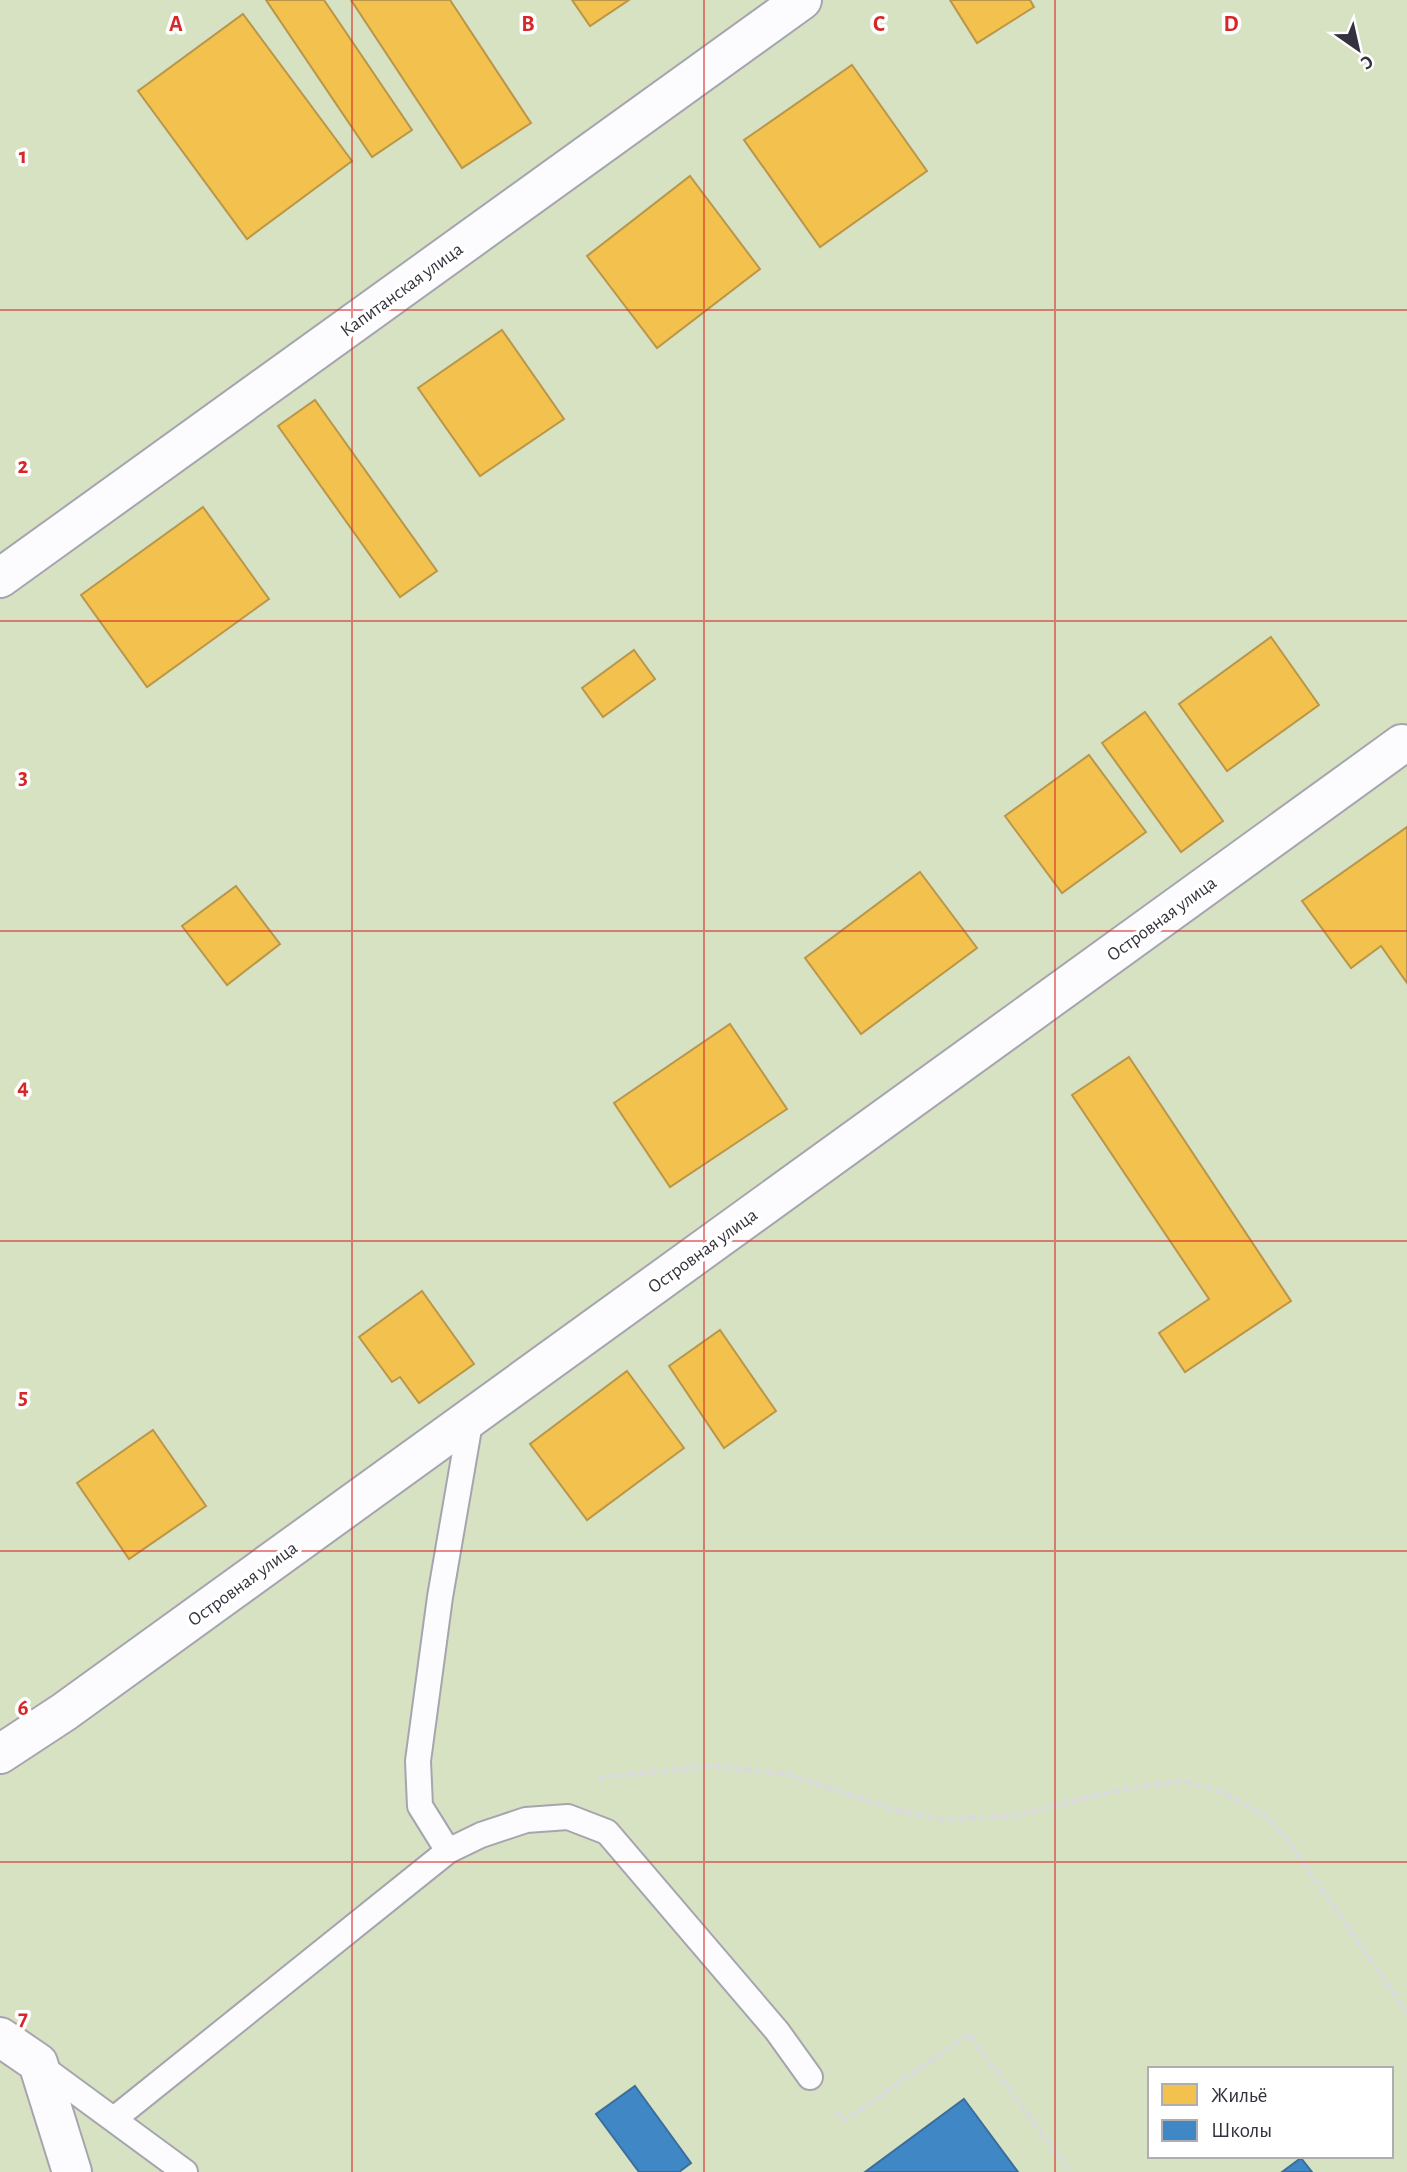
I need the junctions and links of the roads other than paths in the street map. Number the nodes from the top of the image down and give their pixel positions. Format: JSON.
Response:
{"nodes":[{"id":1,"x":802,"y":0,"type":"edge"},
{"id":2,"x":0,"y":578,"type":"edge"},
{"id":3,"x":1402,"y":744,"type":"dead end"},
{"id":4,"x":471,"y":1418,"type":"junction"},
{"id":5,"x":0,"y":1754,"type":"edge"},
{"id":6,"x":448,"y":1851,"type":"junction"},
{"id":7,"x":0,"y":2038,"type":"edge"},
{"id":8,"x":38,"y":2063,"type":"junction"},
{"id":9,"x":810,"y":2077,"type":"road end"},
{"id":10,"x":114,"y":2119,"type":"junction"},
{"id":11,"x":72,"y":2172,"type":"edge"},
{"id":12,"x":185,"y":2172,"type":"edge"}],
"edges":[{"from":1,"to":2,"type":"street","name":"Капитанская улица"},
{"from":3,"to":4,"type":"street","name":"Островная улица"},
{"from":4,"to":5,"type":"street","name":"Островная улица"},
{"from":4,"to":6,"type":"lane"},
{"from":6,"to":9,"type":"lane"},
{"from":6,"to":10,"type":"lane"},
{"from":7,"to":8,"type":"street"},
{"from":8,"to":10,"type":"lane"},
{"from":8,"to":11,"type":"street"},
{"from":10,"to":12,"type":"lane"}]}
